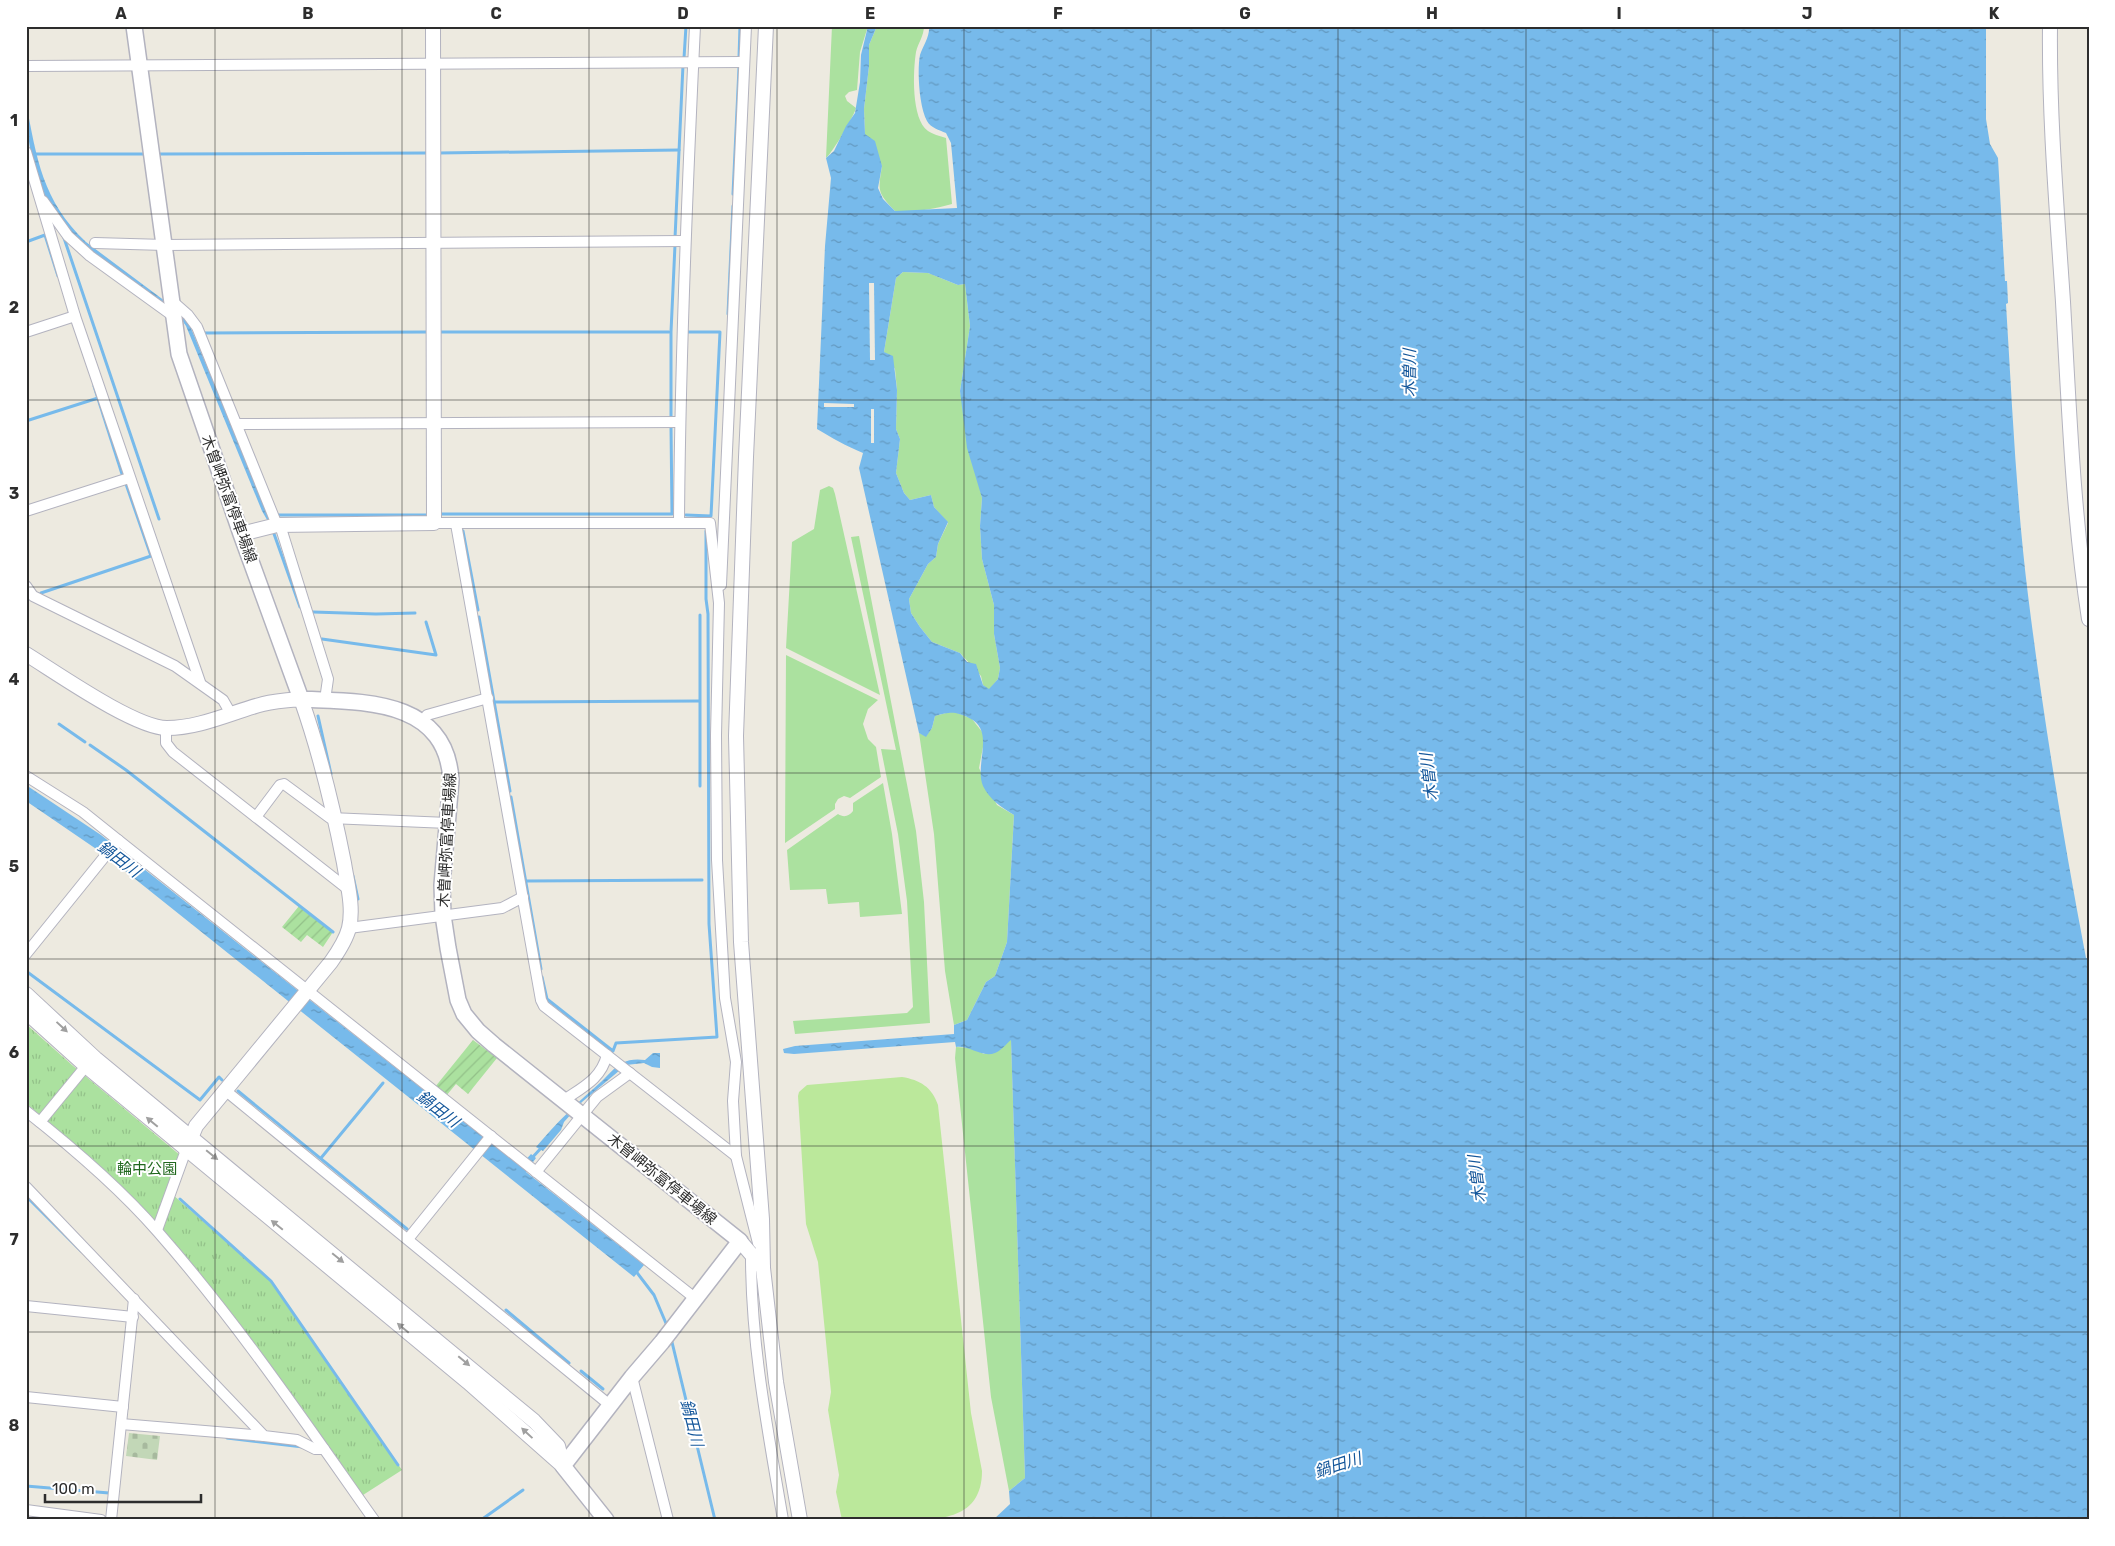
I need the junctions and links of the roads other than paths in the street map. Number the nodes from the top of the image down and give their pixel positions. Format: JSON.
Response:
{"nodes":[{"id":1,"x":134,"y":26,"type":"edge"},
{"id":2,"x":433,"y":26,"type":"edge"},
{"id":3,"x":695,"y":26,"type":"edge"},
{"id":4,"x":746,"y":26,"type":"edge"},
{"id":5,"x":766,"y":26,"type":"edge"},
{"id":6,"x":2050,"y":26,"type":"edge"},
{"id":7,"x":693,"y":62,"type":"junction"},
{"id":8,"x":744,"y":62,"type":"junction"},
{"id":9,"x":433,"y":63,"type":"junction"},
{"id":10,"x":140,"y":65,"type":"junction"},
{"id":11,"x":26,"y":66,"type":"edge"},
{"id":12,"x":26,"y":153,"type":"edge"},
{"id":13,"x":34,"y":185,"type":"junction"},
{"id":14,"x":685,"y":241,"type":"junction"},
{"id":15,"x":432,"y":242,"type":"junction"},
{"id":16,"x":95,"y":243,"type":"dead end"},
{"id":17,"x":165,"y":245,"type":"junction"},
{"id":18,"x":172,"y":308,"type":"junction"},
{"id":19,"x":75,"y":316,"type":"junction"},
{"id":20,"x":26,"y":332,"type":"edge"},
{"id":21,"x":680,"y":422,"type":"junction"},
{"id":22,"x":434,"y":423,"type":"junction"},
{"id":23,"x":237,"y":424,"type":"junction"},
{"id":24,"x":129,"y":478,"type":"junction"},
{"id":25,"x":26,"y":511,"type":"edge"},
{"id":26,"x":434,"y":522,"type":"junction"},
{"id":27,"x":679,"y":523,"type":"junction"},
{"id":28,"x":456,"y":524,"type":"junction"},
{"id":29,"x":278,"y":525,"type":"junction"},
{"id":30,"x":241,"y":534,"type":"junction"},
{"id":31,"x":26,"y":586,"type":"edge"},
{"id":32,"x":719,"y":603,"type":"junction"},
{"id":33,"x":2089,"y":619,"type":"edge"},
{"id":34,"x":26,"y":654,"type":"edge"},
{"id":35,"x":200,"y":682,"type":"junction"},
{"id":36,"x":488,"y":698,"type":"junction"},
{"id":37,"x":301,"y":699,"type":"junction"},
{"id":38,"x":325,"y":700,"type":"junction"},
{"id":39,"x":231,"y":714,"type":"junction"},
{"id":40,"x":423,"y":721,"type":"junction"},
{"id":41,"x":166,"y":728,"type":"junction"},
{"id":42,"x":26,"y":776,"type":"edge"},
{"id":43,"x":256,"y":817,"type":"junction"},
{"id":44,"x":336,"y":818,"type":"junction"},
{"id":45,"x":448,"y":823,"type":"junction"},
{"id":46,"x":117,"y":842,"type":"junction"},
{"id":47,"x":349,"y":890,"type":"junction"},
{"id":48,"x":523,"y":897,"type":"junction"},
{"id":49,"x":443,"y":914,"type":"junction"},
{"id":50,"x":349,"y":928,"type":"junction"},
{"id":51,"x":26,"y":954,"type":"edge"},
{"id":52,"x":308,"y":990,"type":"junction"},
{"id":53,"x":26,"y":994,"type":"edge"},
{"id":54,"x":26,"y":1012,"type":"edge"},
{"id":55,"x":607,"y":1055,"type":"junction"},
{"id":56,"x":86,"y":1066,"type":"junction"},
{"id":57,"x":624,"y":1068,"type":"junction"},
{"id":58,"x":226,"y":1091,"type":"junction"},
{"id":59,"x":574,"y":1108,"type":"junction"},
{"id":60,"x":26,"y":1111,"type":"edge"},
{"id":61,"x":40,"y":1122,"type":"junction"},
{"id":62,"x":490,"y":1138,"type":"junction"},
{"id":63,"x":188,"y":1144,"type":"junction"},
{"id":64,"x":736,"y":1156,"type":"junction"},
{"id":65,"x":534,"y":1170,"type":"junction"},
{"id":66,"x":26,"y":1187,"type":"edge"},
{"id":67,"x":157,"y":1230,"type":"junction"},
{"id":68,"x":408,"y":1239,"type":"junction"},
{"id":69,"x":740,"y":1241,"type":"junction"},
{"id":70,"x":751,"y":1256,"type":"junction"},
{"id":71,"x":764,"y":1268,"type":"junction"},
{"id":72,"x":134,"y":1299,"type":"junction"},
{"id":73,"x":696,"y":1299,"type":"junction"},
{"id":74,"x":26,"y":1306,"type":"edge"},
{"id":75,"x":132,"y":1317,"type":"junction"},
{"id":76,"x":632,"y":1377,"type":"junction"},
{"id":77,"x":26,"y":1397,"type":"edge"},
{"id":78,"x":123,"y":1406,"type":"junction"},
{"id":79,"x":611,"y":1406,"type":"junction"},
{"id":80,"x":121,"y":1424,"type":"junction"},
{"id":81,"x":264,"y":1436,"type":"junction"},
{"id":82,"x":324,"y":1449,"type":"junction"},
{"id":83,"x":563,"y":1466,"type":"junction"},
{"id":84,"x":26,"y":1510,"type":"edge"},
{"id":85,"x":100,"y":1520,"type":"edge"},
{"id":86,"x":111,"y":1520,"type":"edge"},
{"id":87,"x":374,"y":1520,"type":"edge"},
{"id":88,"x":606,"y":1520,"type":"edge"},
{"id":89,"x":668,"y":1520,"type":"edge"},
{"id":90,"x":783,"y":1520,"type":"edge"},
{"id":91,"x":800,"y":1520,"type":"edge"}],
"edges":[{"from":1,"to":10,"type":"main road","name":"木曽岬弥富停車場線"},
{"from":2,"to":9,"type":"street"},
{"from":3,"to":7,"type":"street"},
{"from":4,"to":8,"type":"street"},
{"from":5,"to":71,"type":"street"},
{"from":6,"to":33,"type":"street"},
{"from":7,"to":8,"type":"street"},
{"from":7,"to":9,"type":"street"},
{"from":7,"to":14,"type":"street"},
{"from":8,"to":32,"type":"street"},
{"from":9,"to":10,"type":"street"},
{"from":9,"to":15,"type":"street"},
{"from":10,"to":11,"type":"street"},
{"from":10,"to":17,"type":"main road","name":"木曽岬弥富停車場線"},
{"from":12,"to":13,"type":"street"},
{"from":13,"to":18,"type":"street"},
{"from":13,"to":19,"type":"street"},
{"from":14,"to":15,"type":"street"},
{"from":14,"to":21,"type":"street"},
{"from":15,"to":17,"type":"street"},
{"from":15,"to":22,"type":"street"},
{"from":16,"to":17,"type":"street"},
{"from":17,"to":18,"type":"main road","name":"木曽岬弥富停車場線"},
{"from":18,"to":23,"type":"street"},
{"from":18,"to":30,"type":"main road","name":"木曽岬弥富停車場線"},
{"from":19,"to":20,"type":"street"},
{"from":19,"to":24,"type":"street"},
{"from":21,"to":22,"type":"street"},
{"from":21,"to":27,"type":"street"},
{"from":22,"to":23,"type":"street"},
{"from":22,"to":26,"type":"street"},
{"from":23,"to":29,"type":"street"},
{"from":24,"to":25,"type":"street"},
{"from":24,"to":35,"type":"street"},
{"from":26,"to":28,"type":"street"},
{"from":26,"to":29,"type":"street"},
{"from":27,"to":28,"type":"street"},
{"from":27,"to":32,"type":"street"},
{"from":28,"to":36,"type":"street"},
{"from":29,"to":30,"type":"street"},
{"from":29,"to":38,"type":"street"},
{"from":30,"to":37,"type":"main road","name":"木曽岬弥富停車場線"},
{"from":31,"to":35,"type":"street"},
{"from":32,"to":64,"type":"street"},
{"from":34,"to":41,"type":"street"},
{"from":35,"to":39,"type":"street"},
{"from":36,"to":40,"type":"street"},
{"from":36,"to":48,"type":"street"},
{"from":37,"to":38,"type":"main road","name":"木曽岬弥富停車場線"},
{"from":37,"to":39,"type":"street"},
{"from":37,"to":44,"type":"street"},
{"from":38,"to":40,"type":"main road","name":"木曽岬弥富停車場線"},
{"from":39,"to":41,"type":"street"},
{"from":40,"to":45,"type":"main road","name":"木曽岬弥富停車場線"},
{"from":41,"to":43,"type":"street"},
{"from":42,"to":46,"type":"street"},
{"from":43,"to":44,"type":"street"},
{"from":43,"to":47,"type":"street"},
{"from":44,"to":45,"type":"street"},
{"from":44,"to":47,"type":"street"},
{"from":45,"to":49,"type":"main road","name":"木曽岬弥富停車場線"},
{"from":46,"to":51,"type":"street"},
{"from":46,"to":52,"type":"street"},
{"from":47,"to":50,"type":"street"},
{"from":48,"to":49,"type":"street"},
{"from":48,"to":55,"type":"street"},
{"from":49,"to":50,"type":"street"},
{"from":49,"to":59,"type":"main road","name":"木曽岬弥富停車場線"},
{"from":50,"to":52,"type":"street"},
{"from":52,"to":58,"type":"street"},
{"from":52,"to":62,"type":"street"},
{"from":53,"to":63,"type":"street","one_way":true},
{"from":54,"to":56,"type":"street"},
{"from":55,"to":57,"type":"street"},
{"from":55,"to":59,"type":"street"},
{"from":56,"to":61,"type":"street"},
{"from":63,"to":56,"type":"street","one_way":true},
{"from":57,"to":59,"type":"street"},
{"from":57,"to":64,"type":"street"},
{"from":58,"to":63,"type":"street"},
{"from":58,"to":68,"type":"street"},
{"from":59,"to":65,"type":"street"},
{"from":59,"to":69,"type":"main road","name":"木曽岬弥富停車場線"},
{"from":60,"to":61,"type":"street"},
{"from":61,"to":67,"type":"street"},
{"from":62,"to":65,"type":"street"},
{"from":62,"to":68,"type":"street"},
{"from":63,"to":67,"type":"street"},
{"from":63,"to":83,"type":"street"},
{"from":64,"to":71,"type":"street"},
{"from":65,"to":73,"type":"street"},
{"from":66,"to":72,"type":"street"},
{"from":67,"to":82,"type":"street"},
{"from":68,"to":79,"type":"street"},
{"from":69,"to":70,"type":"street"},
{"from":69,"to":73,"type":"main road"},
{"from":70,"to":71,"type":"street"},
{"from":70,"to":90,"type":"street"},
{"from":71,"to":91,"type":"street"},
{"from":72,"to":75,"type":"street"},
{"from":72,"to":81,"type":"street"},
{"from":73,"to":76,"type":"main road"},
{"from":74,"to":75,"type":"street"},
{"from":75,"to":78,"type":"street"},
{"from":76,"to":79,"type":"main road"},
{"from":76,"to":89,"type":"street"},
{"from":77,"to":78,"type":"street"},
{"from":78,"to":80,"type":"street"},
{"from":79,"to":83,"type":"main road"},
{"from":80,"to":81,"type":"street"},
{"from":80,"to":86,"type":"street"},
{"from":81,"to":82,"type":"street"},
{"from":82,"to":87,"type":"street"},
{"from":83,"to":88,"type":"main road"},
{"from":84,"to":85,"type":"street"}]}
